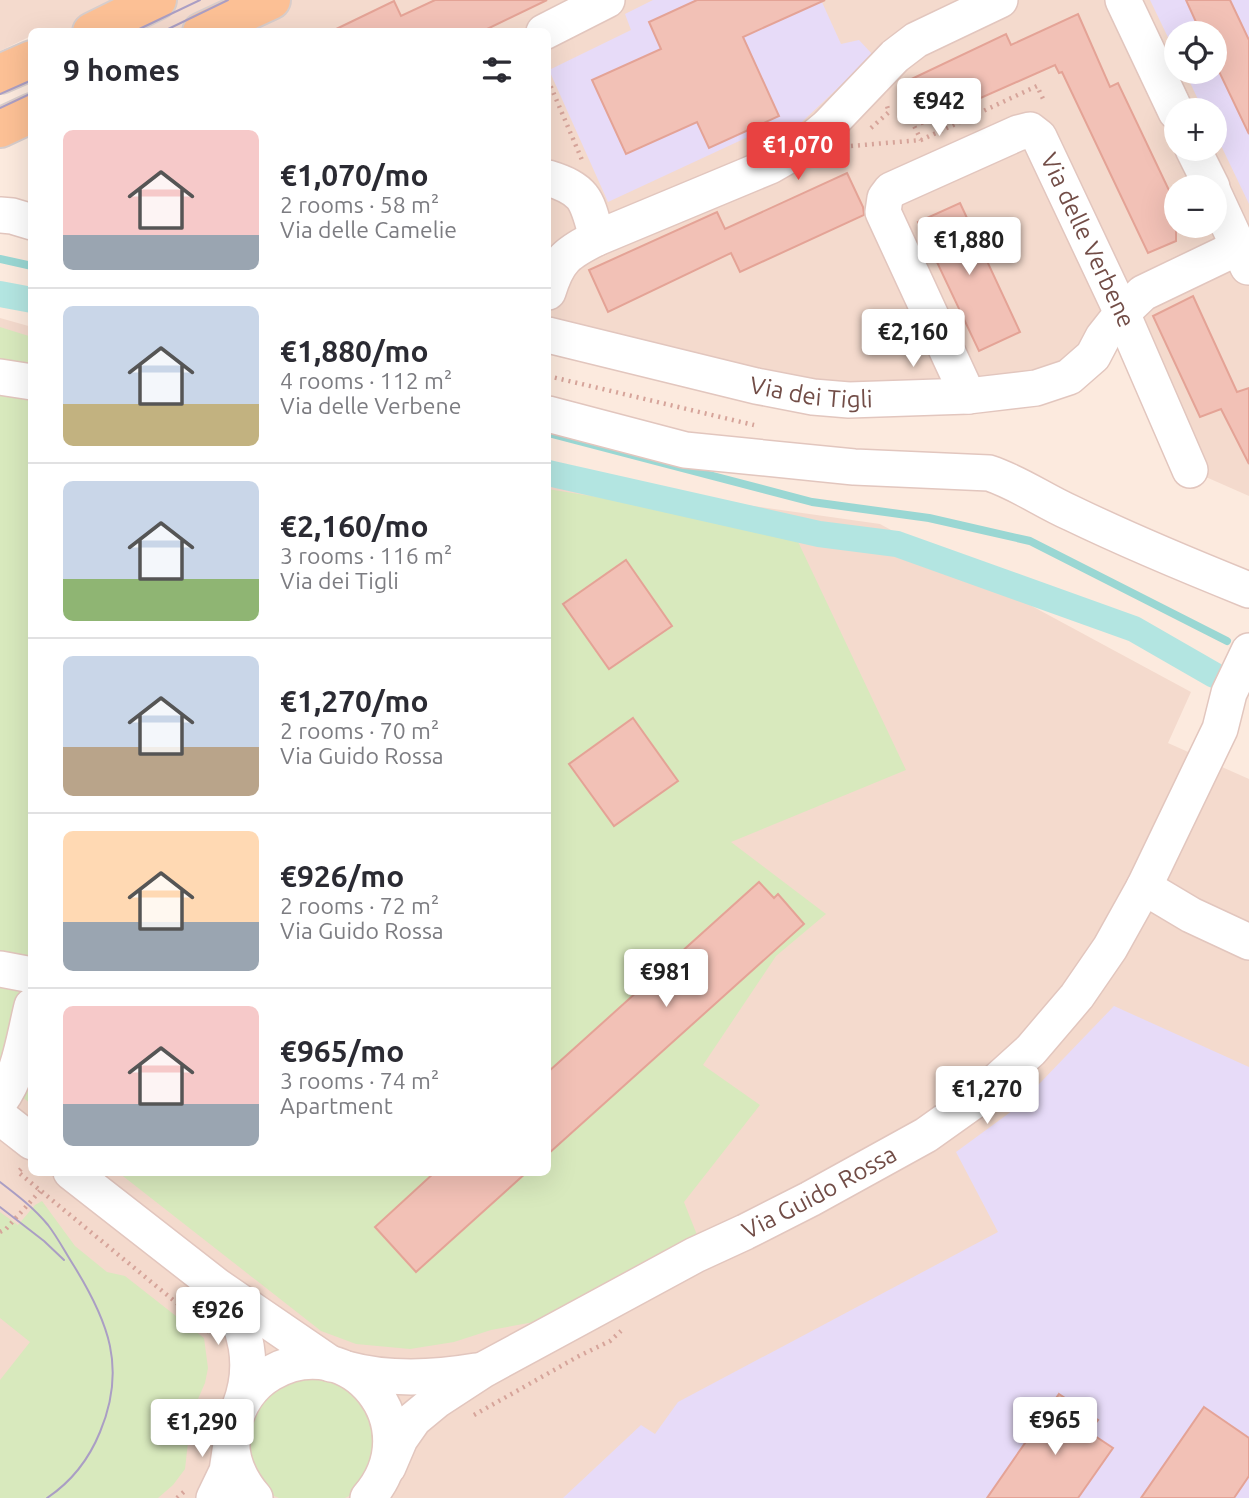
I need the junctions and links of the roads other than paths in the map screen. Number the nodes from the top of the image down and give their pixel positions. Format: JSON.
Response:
{"nodes":[{"id":1,"x":157,"y":0,"type":"edge"},
{"id":2,"x":271,"y":0,"type":"edge"},
{"id":3,"x":607,"y":0,"type":"edge"},
{"id":4,"x":1000,"y":0,"type":"edge"},
{"id":5,"x":1123,"y":0,"type":"edge"},
{"id":6,"x":940,"y":13,"type":"edge"},
{"id":7,"x":558,"y":24,"type":"edge"},
{"id":8,"x":100,"y":28,"type":"edge"},
{"id":9,"x":211,"y":28,"type":"edge"},
{"id":10,"x":28,"y":62,"type":"edge"},
{"id":11,"x":0,"y":75,"type":"edge"},
{"id":12,"x":1169,"y":98,"type":"edge"},
{"id":13,"x":28,"y":115,"type":"edge"},
{"id":14,"x":0,"y":128,"type":"edge"},
{"id":15,"x":551,"y":179,"type":"edge"},
{"id":16,"x":0,"y":215,"type":"edge"},
{"id":17,"x":28,"y":221,"type":"edge"},
{"id":18,"x":1227,"y":222,"type":"edge"},
{"id":19,"x":597,"y":238,"type":"junction"},
{"id":20,"x":1244,"y":258,"type":"edge"},
{"id":21,"x":551,"y":282,"type":"edge"},
{"id":22,"x":1122,"y":313,"type":"junction"},
{"id":23,"x":551,"y":336,"type":"edge"},
{"id":24,"x":0,"y":377,"type":"edge"},
{"id":25,"x":28,"y":381,"type":"edge"},
{"id":26,"x":968,"y":396,"type":"junction"},
{"id":27,"x":551,"y":415,"type":"edge"},
{"id":28,"x":1190,"y":470,"type":"dead end"},
{"id":29,"x":1249,"y":590,"type":"edge"},
{"id":30,"x":1249,"y":651,"type":"edge"},
{"id":31,"x":1249,"y":698,"type":"edge"},
{"id":32,"x":1220,"y":729,"type":"junction"},
{"id":33,"x":1144,"y":887,"type":"junction"},
{"id":34,"x":1249,"y":942,"type":"edge"},
{"id":35,"x":0,"y":969,"type":"edge"},
{"id":36,"x":28,"y":974,"type":"edge"},
{"id":37,"x":28,"y":1022,"type":"edge"},
{"id":38,"x":0,"y":1101,"type":"edge"},
{"id":39,"x":0,"y":1118,"type":"edge"},
{"id":40,"x":25,"y":1157,"type":"edge"},
{"id":41,"x":76,"y":1176,"type":"edge"},
{"id":42,"x":217,"y":1286,"type":"junction"},
{"id":43,"x":336,"y":1366,"type":"junction"},
{"id":44,"x":483,"y":1370,"type":"junction"},
{"id":45,"x":236,"y":1422,"type":"junction"},
{"id":46,"x":379,"y":1485,"type":"edge"},
{"id":47,"x":214,"y":1498,"type":"edge"},
{"id":48,"x":255,"y":1498,"type":"edge"}],
"edges":[{"from":1,"to":8,"type":"main road"},
{"from":2,"to":9,"type":"main road"},
{"from":3,"to":7,"type":"street"},
{"from":4,"to":6,"type":"street"},
{"from":5,"to":12,"type":"street"},
{"from":6,"to":19,"type":"street"},
{"from":10,"to":11,"type":"main road"},
{"from":13,"to":14,"type":"main road"},
{"from":15,"to":19,"type":"street"},
{"from":16,"to":17,"type":"street"},
{"from":18,"to":20,"type":"street"},
{"from":19,"to":21,"type":"street"},
{"from":20,"to":22,"type":"street","name":"Via dei Tigli"},
{"from":22,"to":26,"type":"street","name":"Via dei Tigli"},
{"from":22,"to":26,"type":"street","name":"Via delle Verbene"},
{"from":22,"to":28,"type":"street","name":"Via delle Verbene"},
{"from":23,"to":26,"type":"street","name":"Via dei Tigli"},
{"from":24,"to":25,"type":"street"},
{"from":27,"to":29,"type":"street"},
{"from":30,"to":32,"type":"street","name":"Via Guido Rossa"},
{"from":31,"to":32,"type":"street","name":"Via Guido Rossa"},
{"from":32,"to":33,"type":"street","name":"Via Guido Rossa"},
{"from":33,"to":34,"type":"street"},
{"from":33,"to":44,"type":"street","name":"Via Guido Rossa"},
{"from":35,"to":36,"type":"street"},
{"from":37,"to":38,"type":"street"},
{"from":39,"to":40,"type":"street"},
{"from":41,"to":42,"type":"street","name":"Via Guido Rossa"},
{"from":42,"to":43,"type":"street","name":"Via Guido Rossa"},
{"from":42,"to":45,"type":"street","name":"Via Guido Rossa"},
{"from":43,"to":44,"type":"street","name":"Via Guido Rossa"},
{"from":43,"to":45,"type":"street"},
{"from":43,"to":46,"type":"street"},
{"from":44,"to":46,"type":"street","name":"Via Guido Rossa"},
{"from":45,"to":47,"type":"street","name":"Via Guido Rossa"},
{"from":45,"to":48,"type":"street"}]}
